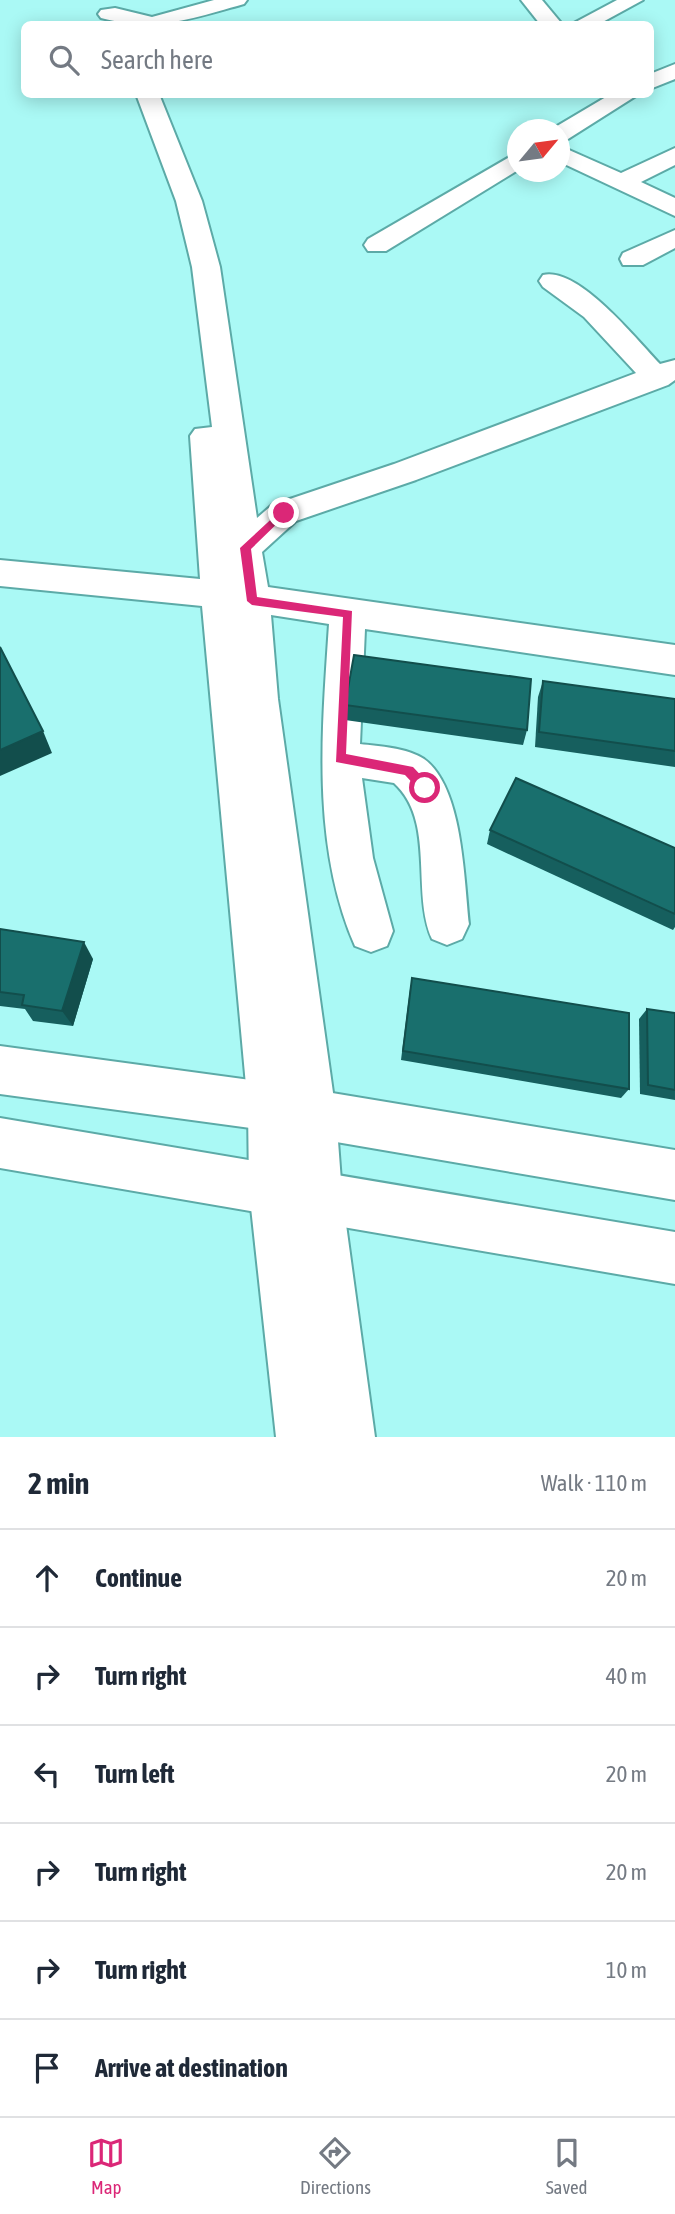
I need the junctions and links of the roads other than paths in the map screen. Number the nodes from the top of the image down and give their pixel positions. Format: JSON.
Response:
{"nodes":[{"id":1,"x":237,"y":0,"type":"edge"},
{"id":2,"x":531,"y":0,"type":"edge"},
{"id":3,"x":633,"y":0,"type":"edge"},
{"id":4,"x":100,"y":14,"type":"edge"},
{"id":5,"x":137,"y":21,"type":"edge"},
{"id":6,"x":160,"y":21,"type":"edge"},
{"id":7,"x":548,"y":21,"type":"edge"},
{"id":8,"x":589,"y":21,"type":"edge"},
{"id":9,"x":675,"y":71,"type":"edge"},
{"id":10,"x":654,"y":80,"type":"edge"},
{"id":11,"x":132,"y":98,"type":"edge"},
{"id":12,"x":149,"y":98,"type":"edge"},
{"id":13,"x":621,"y":98,"type":"edge"},
{"id":14,"x":570,"y":128,"type":"edge"},
{"id":15,"x":675,"y":155,"type":"edge"},
{"id":16,"x":570,"y":158,"type":"edge"},
{"id":17,"x":507,"y":165,"type":"edge"},
{"id":18,"x":620,"y":183,"type":"junction"},
{"id":19,"x":675,"y":208,"type":"edge"},
{"id":20,"x":675,"y":238,"type":"edge"},
{"id":21,"x":377,"y":245,"type":"dead end"},
{"id":22,"x":633,"y":259,"type":"dead end"},
{"id":23,"x":554,"y":281,"type":"dead end"},
{"id":24,"x":666,"y":373,"type":"edge"},
{"id":25,"x":245,"y":548,"type":"junction"},
{"id":26,"x":0,"y":573,"type":"edge"},
{"id":27,"x":235,"y":597,"type":"junction"},
{"id":28,"x":348,"y":614,"type":"junction"},
{"id":29,"x":675,"y":660,"type":"edge"},
{"id":30,"x":340,"y":758,"type":"junction"},
{"id":31,"x":447,"y":924,"type":"dead end"},
{"id":32,"x":371,"y":931,"type":"dead end"},
{"id":33,"x":0,"y":1070,"type":"edge"},
{"id":34,"x":292,"y":1111,"type":"junction"},
{"id":35,"x":0,"y":1143,"type":"edge"},
{"id":36,"x":675,"y":1175,"type":"edge"},
{"id":37,"x":295,"y":1192,"type":"junction"},
{"id":38,"x":675,"y":1258,"type":"edge"},
{"id":39,"x":304,"y":1437,"type":"edge"},
{"id":40,"x":347,"y":1437,"type":"edge"}],
"edges":[{"from":1,"to":6,"type":"street"},
{"from":2,"to":7,"type":"street"},
{"from":3,"to":8,"type":"street"},
{"from":4,"to":5,"type":"street"},
{"from":9,"to":10,"type":"street"},
{"from":11,"to":27,"type":"street"},
{"from":12,"to":25,"type":"street"},
{"from":13,"to":14,"type":"street"},
{"from":15,"to":18,"type":"street"},
{"from":16,"to":18,"type":"street"},
{"from":17,"to":21,"type":"street"},
{"from":18,"to":19,"type":"street"},
{"from":20,"to":22,"type":"street"},
{"from":23,"to":24,"type":"street"},
{"from":24,"to":25,"type":"street"},
{"from":25,"to":27,"type":"street"},
{"from":26,"to":27,"type":"street"},
{"from":27,"to":28,"type":"street"},
{"from":27,"to":34,"type":"street"},
{"from":28,"to":29,"type":"street"},
{"from":28,"to":30,"type":"street"},
{"from":30,"to":31,"type":"street"},
{"from":30,"to":32,"type":"street"},
{"from":33,"to":34,"type":"street"},
{"from":34,"to":36,"type":"street"},
{"from":34,"to":37,"type":"street"},
{"from":35,"to":37,"type":"street"},
{"from":37,"to":38,"type":"street"},
{"from":37,"to":39,"type":"street"},
{"from":37,"to":40,"type":"street"}]}
